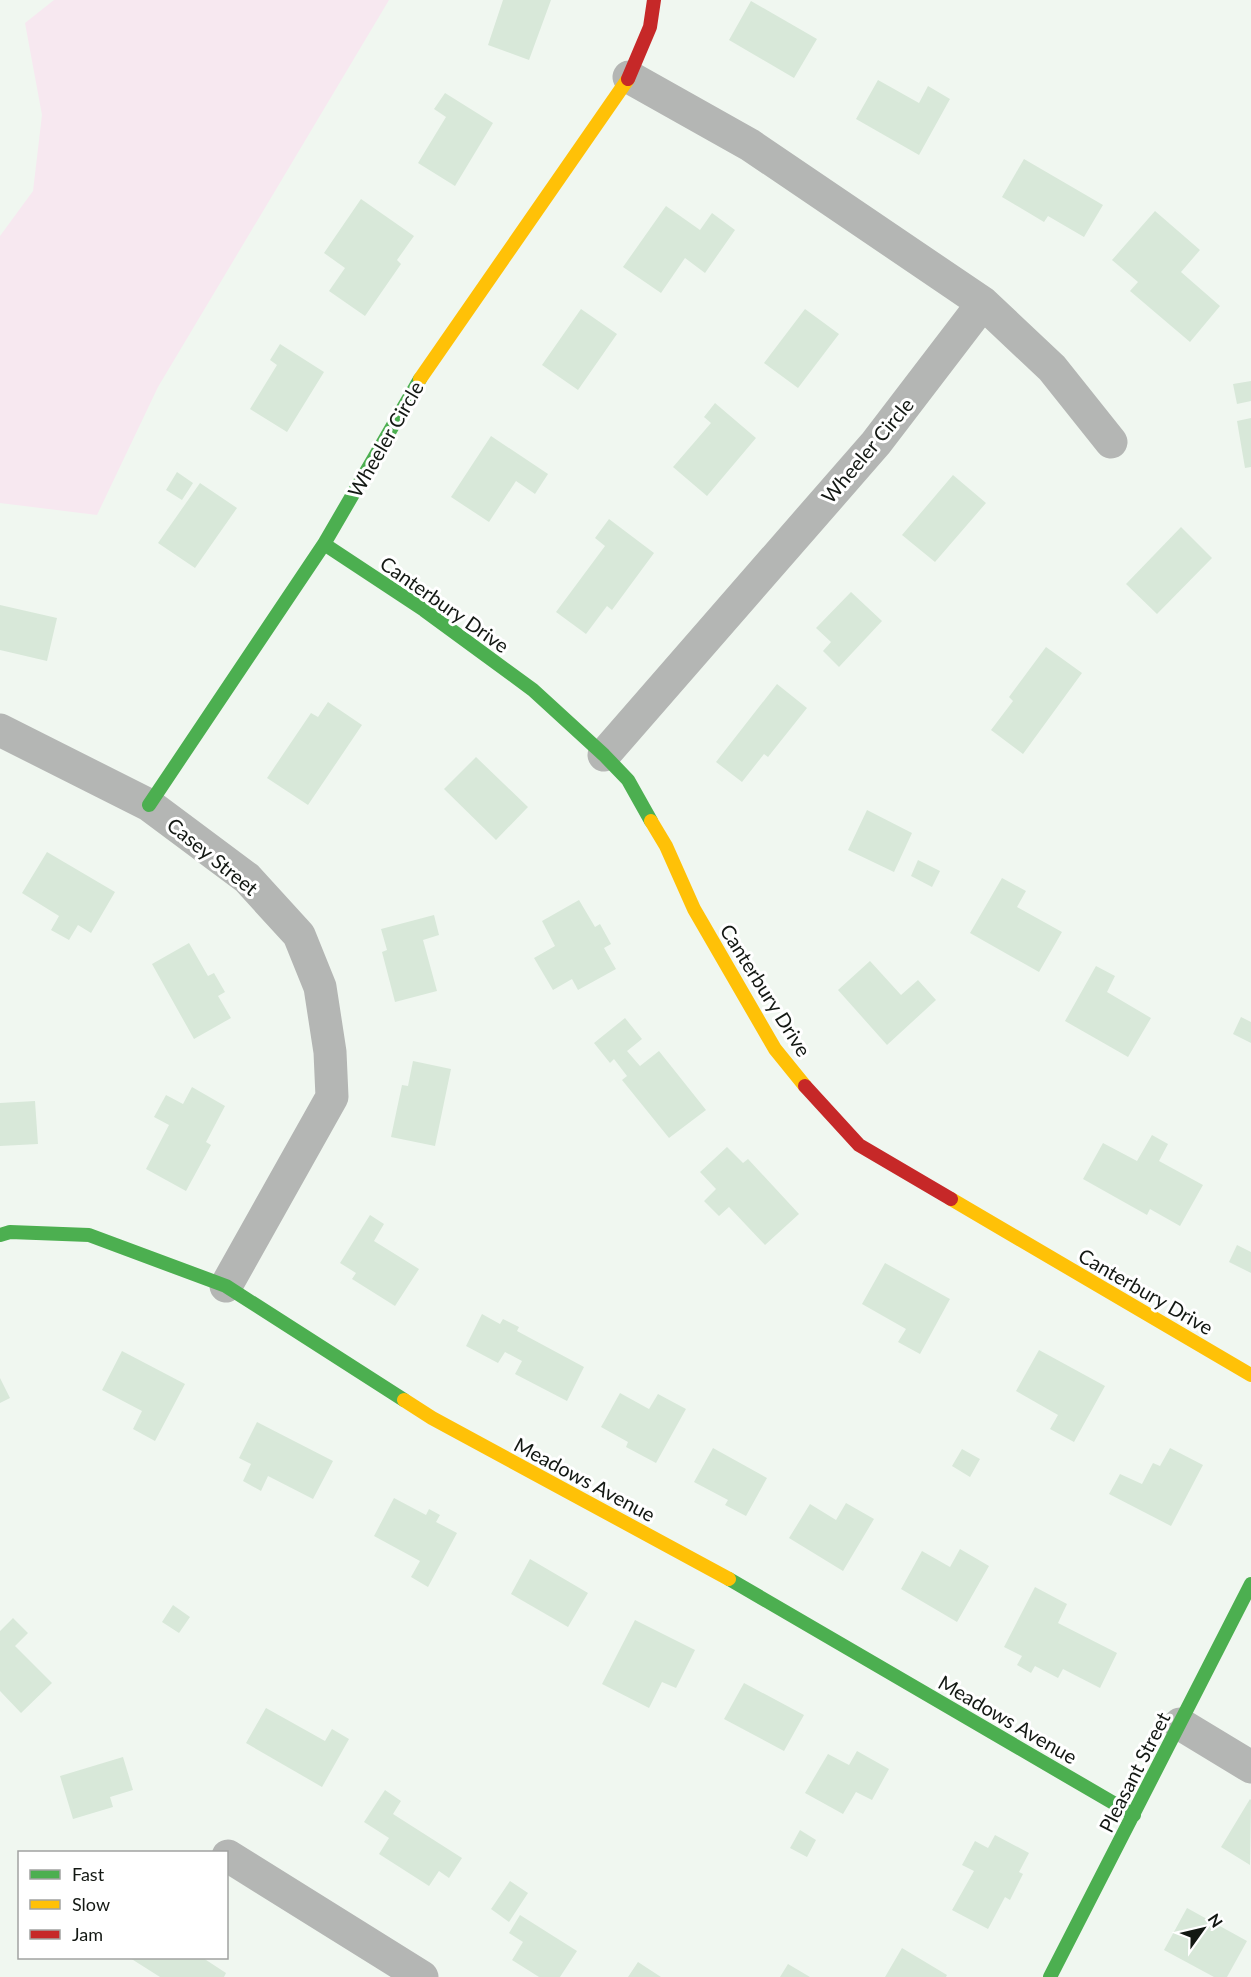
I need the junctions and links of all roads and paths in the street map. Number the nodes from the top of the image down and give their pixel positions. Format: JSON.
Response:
{"nodes":[{"id":1,"x":654,"y":0,"type":"edge"},
{"id":2,"x":629,"y":77,"type":"junction"},
{"id":3,"x":983,"y":303,"type":"junction"},
{"id":4,"x":1111,"y":442,"type":"dead end"},
{"id":5,"x":324,"y":544,"type":"junction"},
{"id":6,"x":0,"y":730,"type":"edge"},
{"id":7,"x":604,"y":755,"type":"junction"},
{"id":8,"x":149,"y":805,"type":"junction"},
{"id":9,"x":0,"y":1235,"type":"edge"},
{"id":10,"x":226,"y":1286,"type":"junction"},
{"id":11,"x":1251,"y":1374,"type":"edge"},
{"id":12,"x":1251,"y":1584,"type":"edge"},
{"id":13,"x":1180,"y":1724,"type":"junction"},
{"id":14,"x":1251,"y":1767,"type":"edge"},
{"id":15,"x":1134,"y":1815,"type":"junction"},
{"id":16,"x":228,"y":1856,"type":"edge"},
{"id":17,"x":422,"y":1977,"type":"edge"},
{"id":18,"x":1050,"y":1977,"type":"edge"}],
"edges":[{"from":1,"to":2,"type":"street","name":"Wheeler Circle"},
{"from":2,"to":3,"type":"street"},
{"from":2,"to":5,"type":"street","name":"Wheeler Circle"},
{"from":3,"to":4,"type":"street"},
{"from":3,"to":7,"type":"street","name":"Wheeler Circle"},
{"from":5,"to":7,"type":"street","name":"Canterbury Drive"},
{"from":5,"to":8,"type":"street","name":"Wheeler Circle"},
{"from":6,"to":8,"type":"street","name":"Casey Street"},
{"from":7,"to":11,"type":"street","name":"Canterbury Drive"},
{"from":8,"to":10,"type":"street","name":"Casey Street"},
{"from":9,"to":10,"type":"street","name":"Meadows Avenue"},
{"from":10,"to":15,"type":"street","name":"Meadows Avenue"},
{"from":12,"to":13,"type":"street","name":"Pleasant Street"},
{"from":13,"to":14,"type":"street"},
{"from":13,"to":15,"type":"street","name":"Pleasant Street"},
{"from":15,"to":18,"type":"street","name":"Pleasant Street"},
{"from":16,"to":17,"type":"street"}]}
